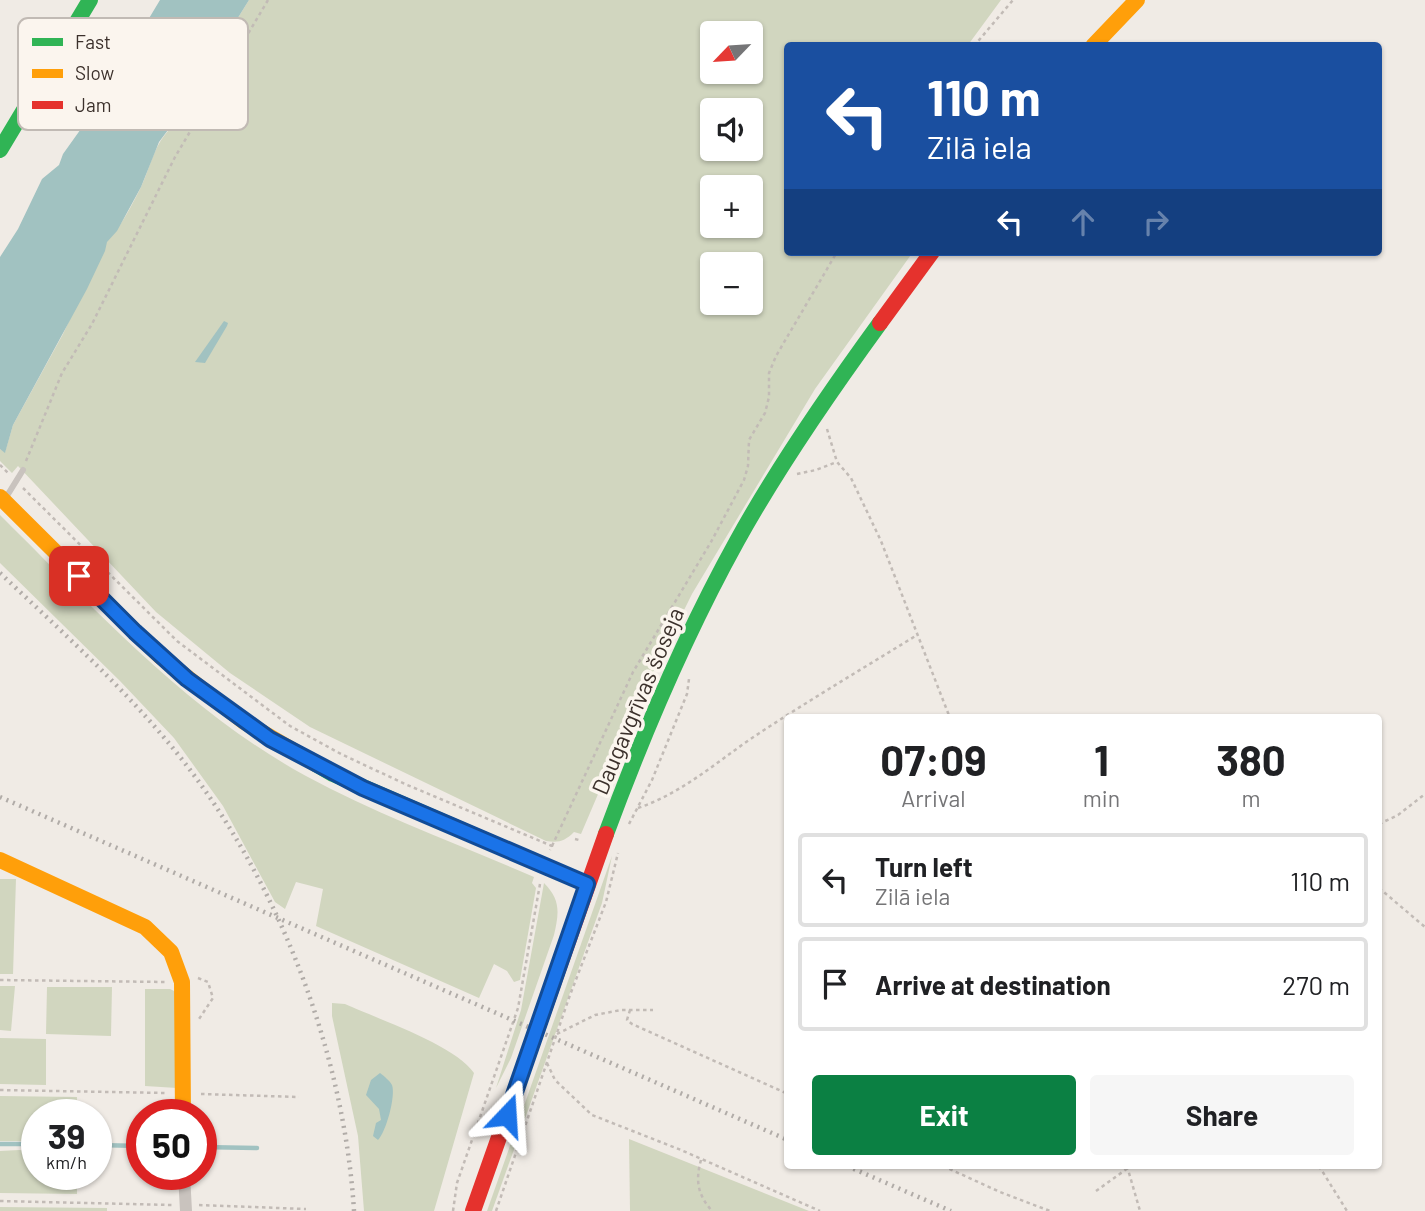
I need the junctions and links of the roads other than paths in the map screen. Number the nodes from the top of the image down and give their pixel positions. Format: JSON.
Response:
{"nodes":[{"id":1,"x":90,"y":0,"type":"edge"},
{"id":2,"x":1137,"y":0,"type":"edge"},
{"id":3,"x":79,"y":18,"type":"edge"},
{"id":4,"x":1097,"y":42,"type":"edge"},
{"id":5,"x":18,"y":120,"type":"edge"},
{"id":6,"x":0,"y":150,"type":"edge"},
{"id":7,"x":929,"y":256,"type":"edge"},
{"id":8,"x":23,"y":470,"type":"road end"},
{"id":9,"x":2,"y":499,"type":"edge"},
{"id":10,"x":0,"y":860,"type":"edge"},
{"id":11,"x":587,"y":884,"type":"junction"},
{"id":12,"x":183,"y":1099,"type":"edge"},
{"id":13,"x":185,"y":1190,"type":"edge"},
{"id":14,"x":186,"y":1208,"type":"edge"},
{"id":15,"x":473,"y":1211,"type":"edge"}],
"edges":[{"from":1,"to":3,"type":"street"},
{"from":2,"to":4,"type":"street"},
{"from":5,"to":6,"type":"street"},
{"from":7,"to":11,"type":"street","name":"Daugavgrīvas šoseja"},
{"from":8,"to":9,"type":"lane"},
{"from":9,"to":11,"type":"street"},
{"from":10,"to":12,"type":"street"},
{"from":11,"to":15,"type":"street","name":"Daugavgrīvas šoseja"},
{"from":13,"to":14,"type":"street"}]}
